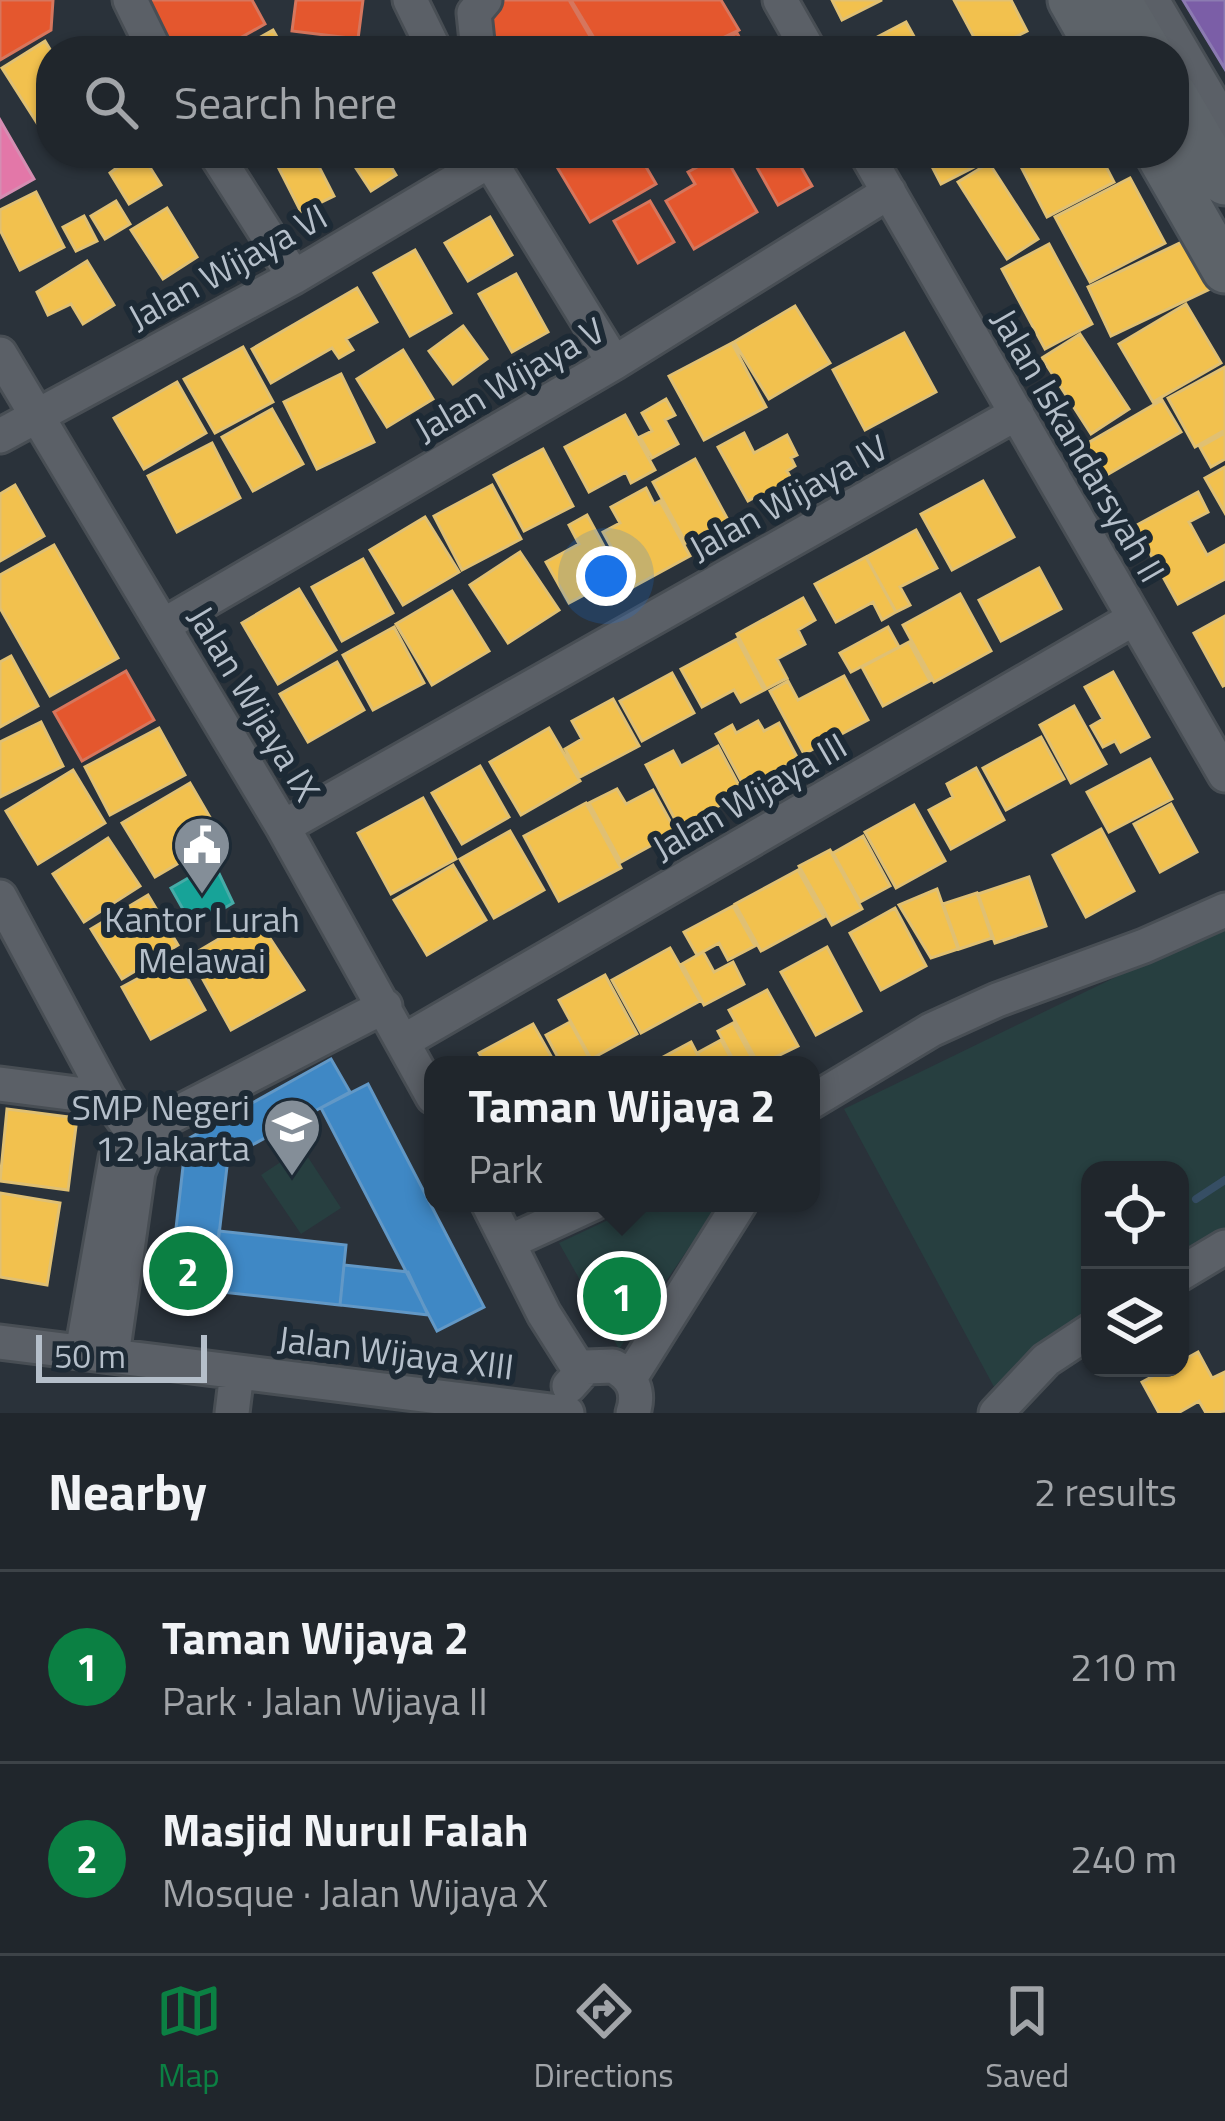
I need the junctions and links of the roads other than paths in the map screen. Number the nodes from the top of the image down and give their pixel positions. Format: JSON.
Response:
{"nodes":[{"id":1,"x":130,"y":0,"type":"edge"},
{"id":2,"x":410,"y":0,"type":"edge"},
{"id":3,"x":484,"y":0,"type":"edge"},
{"id":4,"x":780,"y":0,"type":"edge"},
{"id":5,"x":1071,"y":0,"type":"edge"},
{"id":6,"x":1096,"y":0,"type":"edge"},
{"id":7,"x":1118,"y":0,"type":"edge"},
{"id":8,"x":1152,"y":0,"type":"edge"},
{"id":9,"x":148,"y":36,"type":"edge"},
{"id":10,"x":428,"y":36,"type":"edge"},
{"id":11,"x":476,"y":36,"type":"edge"},
{"id":12,"x":800,"y":36,"type":"edge"},
{"id":13,"x":1091,"y":36,"type":"edge"},
{"id":14,"x":1116,"y":36,"type":"edge"},
{"id":15,"x":1139,"y":36,"type":"edge"},
{"id":16,"x":1165,"y":36,"type":"edge"},
{"id":17,"x":1191,"y":105,"type":"edge"},
{"id":18,"x":224,"y":168,"type":"edge"},
{"id":19,"x":469,"y":168,"type":"edge"},
{"id":20,"x":494,"y":168,"type":"edge"},
{"id":21,"x":875,"y":168,"type":"edge"},
{"id":22,"x":1167,"y":168,"type":"edge"},
{"id":23,"x":1225,"y":182,"type":"edge"},
{"id":24,"x":889,"y":192,"type":"junction"},
{"id":25,"x":1225,"y":225,"type":"edge"},
{"id":26,"x":1225,"y":270,"type":"edge"},
{"id":27,"x":294,"y":277,"type":"junction"},
{"id":28,"x":0,"y":354,"type":"edge"},
{"id":29,"x":614,"y":363,"type":"junction"},
{"id":30,"x":1017,"y":413,"type":"junction"},
{"id":31,"x":34,"y":416,"type":"junction"},
{"id":32,"x":0,"y":436,"type":"edge"},
{"id":33,"x":1133,"y":619,"type":"junction"},
{"id":34,"x":164,"y":626,"type":"junction"},
{"id":35,"x":1225,"y":775,"type":"edge"},
{"id":36,"x":283,"y":827,"type":"junction"},
{"id":37,"x":0,"y":897,"type":"edge"},
{"id":38,"x":1225,"y":910,"type":"edge"},
{"id":39,"x":385,"y":1006,"type":"junction"},
{"id":40,"x":404,"y":1041,"type":"junction"},
{"id":41,"x":424,"y":1080,"type":"edge"},
{"id":42,"x":0,"y":1084,"type":"edge"},
{"id":43,"x":820,"y":1097,"type":"edge"},
{"id":44,"x":108,"y":1098,"type":"junction"},
{"id":45,"x":146,"y":1137,"type":"junction"},
{"id":46,"x":493,"y":1212,"type":"edge"},
{"id":47,"x":574,"y":1212,"type":"edge"},
{"id":48,"x":734,"y":1212,"type":"edge"},
{"id":49,"x":509,"y":1242,"type":"junction"},
{"id":50,"x":1225,"y":1247,"type":"edge"},
{"id":51,"x":1188,"y":1269,"type":"edge"},
{"id":52,"x":1081,"y":1337,"type":"edge"},
{"id":53,"x":0,"y":1342,"type":"edge"},
{"id":54,"x":97,"y":1354,"type":"junction"},
{"id":55,"x":237,"y":1372,"type":"junction"},
{"id":56,"x":630,"y":1378,"type":"junction"},
{"id":57,"x":571,"y":1399,"type":"edge"},
{"id":58,"x":232,"y":1413,"type":"edge"},
{"id":59,"x":633,"y":1413,"type":"edge"},
{"id":60,"x":996,"y":1413,"type":"edge"}],
"edges":[{"from":1,"to":9,"type":"street"},
{"from":2,"to":10,"type":"street"},
{"from":3,"to":11,"type":"street"},
{"from":4,"to":12,"type":"street"},
{"from":5,"to":13,"type":"main road"},
{"from":6,"to":14,"type":"main road"},
{"from":7,"to":15,"type":"main road"},
{"from":8,"to":16,"type":"street"},
{"from":17,"to":23,"type":"main road"},
{"from":17,"to":25,"type":"main road"},
{"from":18,"to":27,"type":"street"},
{"from":19,"to":27,"type":"street","name":"Jalan Wijaya VI"},
{"from":20,"to":29,"type":"street"},
{"from":21,"to":24,"type":"street","name":"Jalan Iskandarsyah II"},
{"from":22,"to":26,"type":"main road"},
{"from":24,"to":29,"type":"street","name":"Jalan Wijaya V"},
{"from":24,"to":30,"type":"street","name":"Jalan Iskandarsyah II"},
{"from":27,"to":31,"type":"street","name":"Jalan Wijaya VI"},
{"from":28,"to":31,"type":"street","name":"Jalan Wijaya IX"},
{"from":29,"to":34,"type":"street","name":"Jalan Wijaya V"},
{"from":30,"to":33,"type":"street","name":"Jalan Iskandarsyah II"},
{"from":30,"to":36,"type":"street","name":"Jalan Wijaya IV"},
{"from":31,"to":32,"type":"street","name":"Jalan Wijaya VI"},
{"from":31,"to":34,"type":"street","name":"Jalan Wijaya IX"},
{"from":33,"to":35,"type":"street","name":"Jalan Iskandarsyah II"},
{"from":33,"to":40,"type":"street","name":"Jalan Wijaya III"},
{"from":34,"to":36,"type":"street","name":"Jalan Wijaya IX"},
{"from":36,"to":39,"type":"street","name":"Jalan Wijaya IX"},
{"from":37,"to":44,"type":"street"},
{"from":38,"to":43,"type":"street"},
{"from":39,"to":40,"type":"street","name":"Jalan Wijaya IX"},
{"from":39,"to":45,"type":"street"},
{"from":40,"to":41,"type":"street","name":"Jalan Wijaya IX"},
{"from":42,"to":44,"type":"street"},
{"from":44,"to":45,"type":"street"},
{"from":45,"to":54,"type":"street"},
{"from":46,"to":49,"type":"street"},
{"from":47,"to":49,"type":"street"},
{"from":48,"to":56,"type":"street"},
{"from":49,"to":57,"type":"street"},
{"from":50,"to":51,"type":"street"},
{"from":52,"to":60,"type":"street"},
{"from":53,"to":54,"type":"street","name":"Jalan Wijaya XIII"},
{"from":54,"to":55,"type":"street","name":"Jalan Wijaya XIII"},
{"from":55,"to":57,"type":"street","name":"Jalan Wijaya XIII"},
{"from":55,"to":58,"type":"street"},
{"from":56,"to":57,"type":"street","name":"Jalan Wijaya XIII"},
{"from":56,"to":59,"type":"street"}]}
